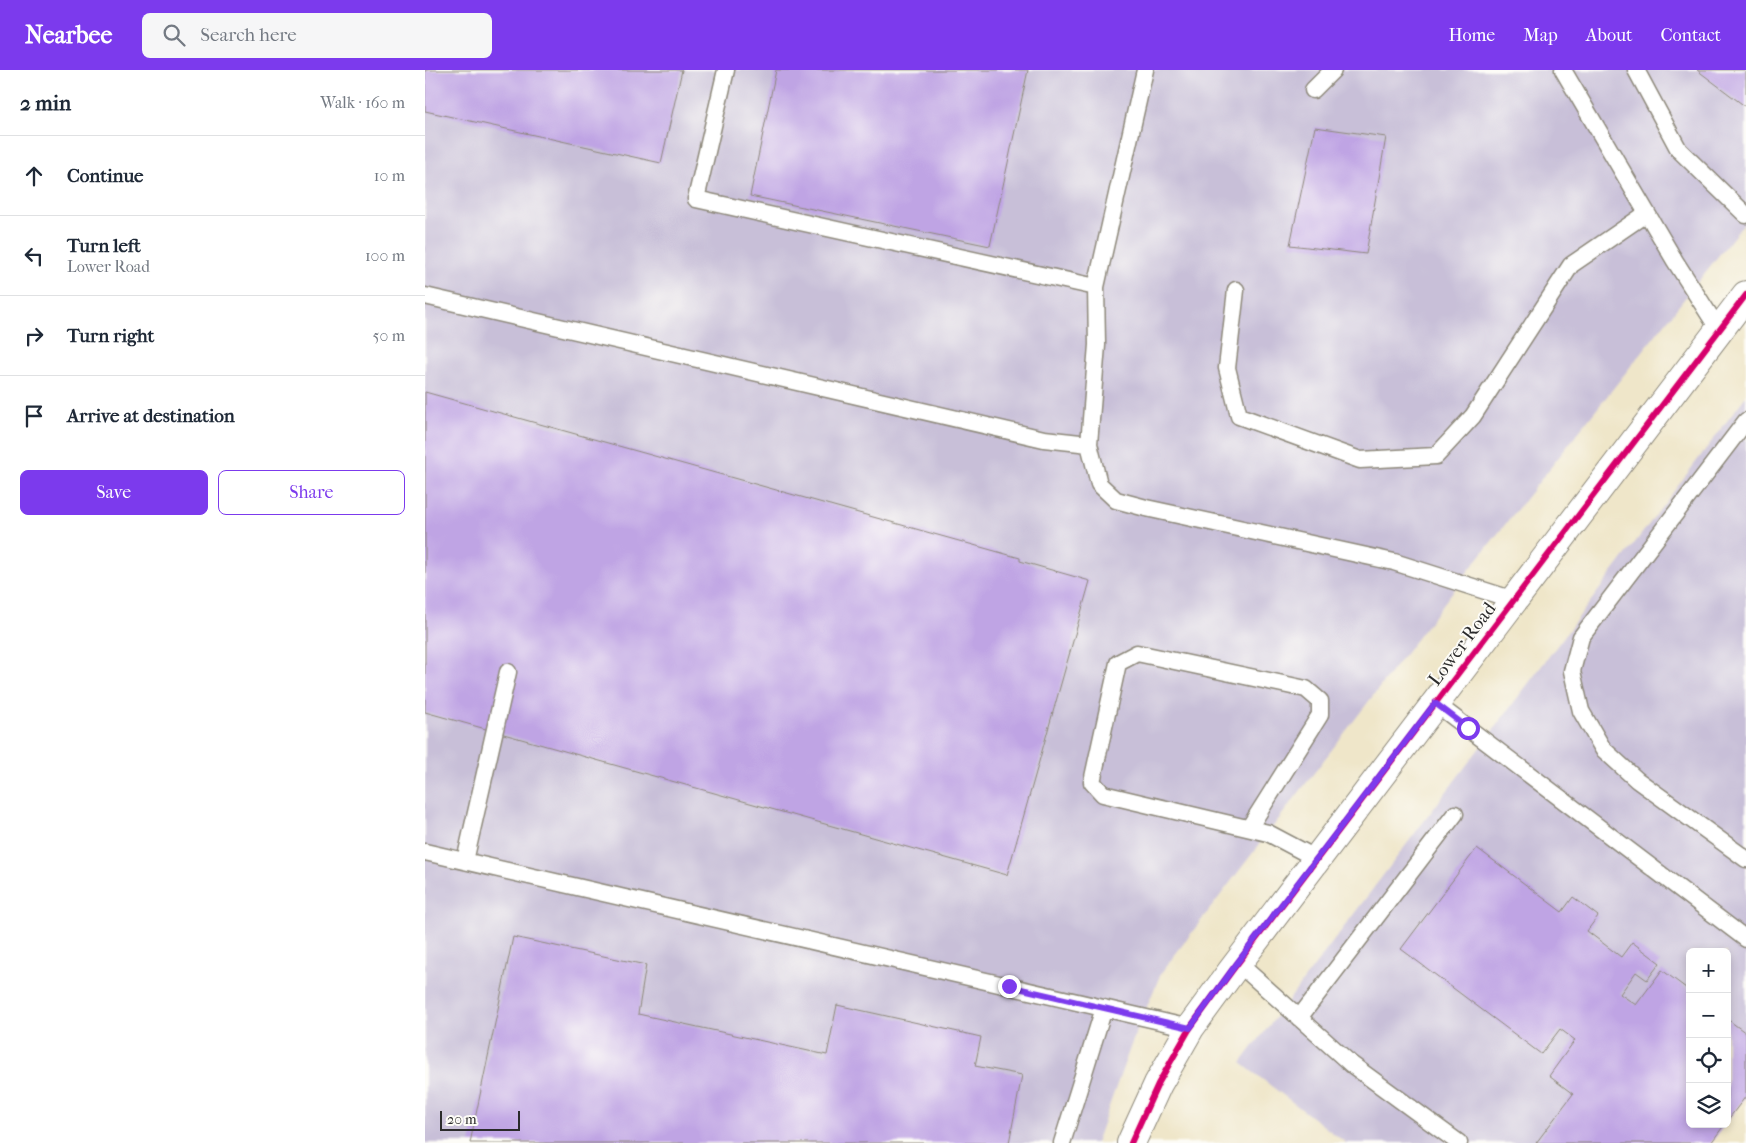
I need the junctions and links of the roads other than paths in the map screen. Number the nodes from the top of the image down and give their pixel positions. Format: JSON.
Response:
{"nodes":[{"id":1,"x":727,"y":70,"type":"edge"},
{"id":2,"x":1145,"y":70,"type":"edge"},
{"id":3,"x":1333,"y":70,"type":"edge"},
{"id":4,"x":1563,"y":70,"type":"edge"},
{"id":5,"x":1636,"y":70,"type":"edge"},
{"id":6,"x":1313,"y":90,"type":"dead end"},
{"id":7,"x":1647,"y":213,"type":"junction"},
{"id":8,"x":1746,"y":215,"type":"edge"},
{"id":9,"x":1096,"y":287,"type":"junction"},
{"id":10,"x":1236,"y":290,"type":"dead end"},
{"id":11,"x":1746,"y":295,"type":"edge"},
{"id":12,"x":425,"y":296,"type":"edge"},
{"id":13,"x":1719,"y":330,"type":"junction"},
{"id":14,"x":1746,"y":421,"type":"edge"},
{"id":15,"x":1089,"y":444,"type":"junction"},
{"id":16,"x":1514,"y":600,"type":"junction"},
{"id":17,"x":508,"y":672,"type":"dead end"},
{"id":18,"x":1435,"y":703,"type":"junction"},
{"id":19,"x":1455,"y":814,"type":"dead end"},
{"id":20,"x":1249,"y":828,"type":"junction"},
{"id":21,"x":425,"y":852,"type":"edge"},
{"id":22,"x":1317,"y":859,"type":"junction"},
{"id":23,"x":1746,"y":859,"type":"edge"},
{"id":24,"x":465,"y":861,"type":"junction"},
{"id":25,"x":1746,"y":939,"type":"edge"},
{"id":26,"x":1237,"y":963,"type":"junction"},
{"id":27,"x":1104,"y":1008,"type":"junction"},
{"id":28,"x":1299,"y":1018,"type":"junction"},
{"id":29,"x":1190,"y":1028,"type":"junction"},
{"id":30,"x":1062,"y":1143,"type":"edge"},
{"id":31,"x":1131,"y":1143,"type":"edge"},
{"id":32,"x":1459,"y":1143,"type":"edge"}],
"edges":[{"from":1,"to":9,"type":"lane"},
{"from":2,"to":9,"type":"lane"},
{"from":3,"to":6,"type":"lane"},
{"from":4,"to":7,"type":"lane"},
{"from":5,"to":8,"type":"lane"},
{"from":7,"to":10,"type":"lane"},
{"from":7,"to":13,"type":"lane"},
{"from":9,"to":15,"type":"lane"},
{"from":11,"to":13,"type":"street","name":"Lower Road"},
{"from":12,"to":15,"type":"lane"},
{"from":13,"to":16,"type":"street","name":"Lower Road"},
{"from":14,"to":23,"type":"lane"},
{"from":15,"to":16,"type":"lane"},
{"from":16,"to":18,"type":"street","name":"Lower Road"},
{"from":17,"to":24,"type":"lane"},
{"from":18,"to":22,"type":"street","name":"Lower Road"},
{"from":18,"to":25,"type":"lane"},
{"from":19,"to":28,"type":"lane"},
{"from":20,"to":20,"type":"lane"},
{"from":20,"to":22,"type":"lane"},
{"from":21,"to":24,"type":"lane"},
{"from":22,"to":26,"type":"street","name":"Lower Road"},
{"from":24,"to":27,"type":"lane"},
{"from":26,"to":28,"type":"lane"},
{"from":26,"to":29,"type":"street","name":"Lower Road"},
{"from":27,"to":29,"type":"lane"},
{"from":27,"to":30,"type":"lane"},
{"from":28,"to":32,"type":"lane"},
{"from":29,"to":31,"type":"street","name":"Lower Road"}]}
